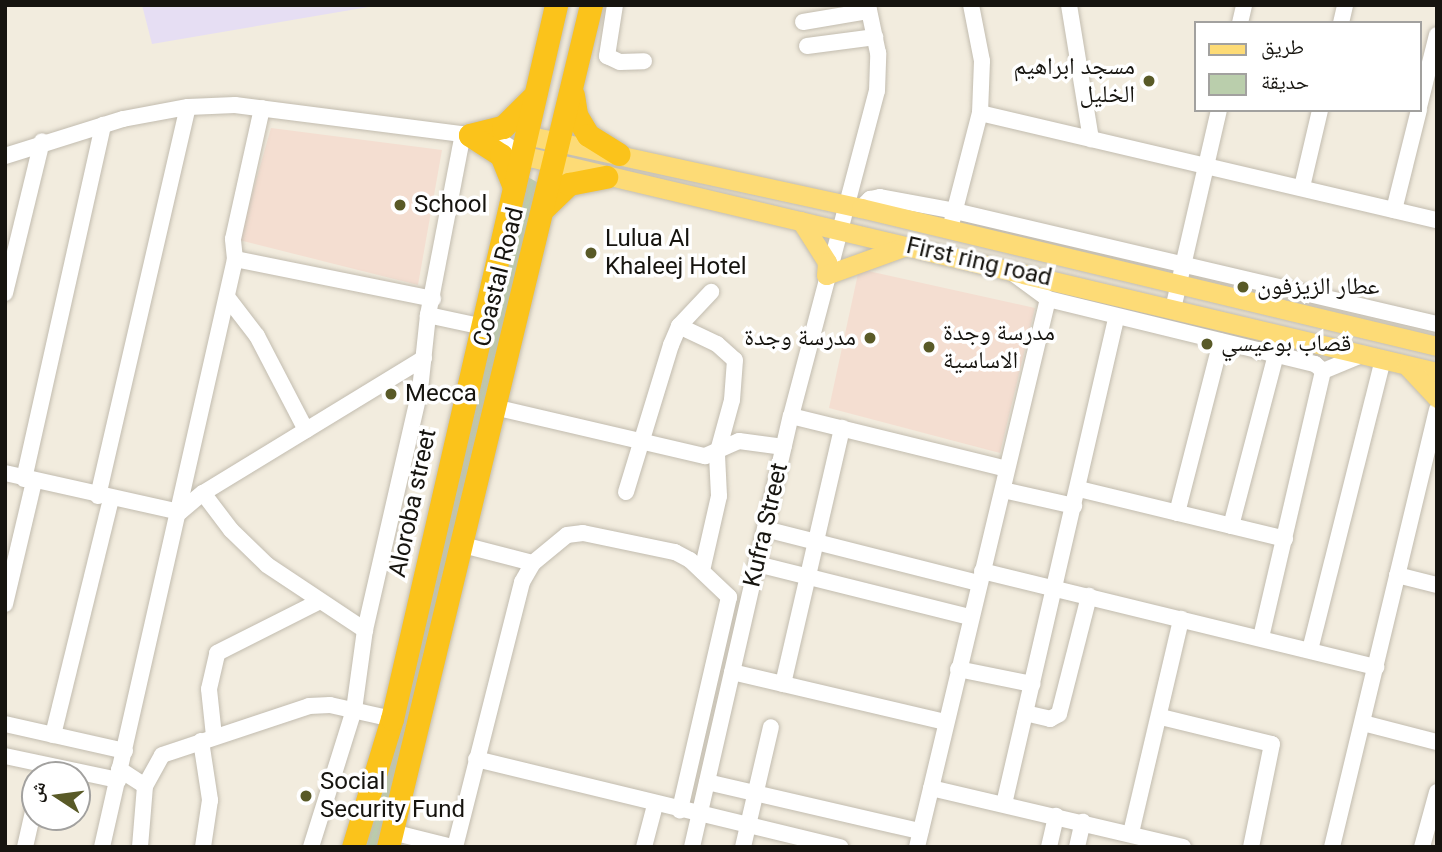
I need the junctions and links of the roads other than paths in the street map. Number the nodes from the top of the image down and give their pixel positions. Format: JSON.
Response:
{"nodes":[{"id":1,"x":556,"y":5,"type":"edge"},
{"id":2,"x":591,"y":5,"type":"edge"},
{"id":3,"x":615,"y":5,"type":"edge"},
{"id":4,"x":971,"y":5,"type":"edge"},
{"id":5,"x":1069,"y":5,"type":"edge"},
{"id":6,"x":869,"y":8,"type":"edge"},
{"id":7,"x":852,"y":14,"type":"junction"},
{"id":8,"x":803,"y":23,"type":"dead end"},
{"id":9,"x":1437,"y":35,"type":"edge"},
{"id":10,"x":875,"y":37,"type":"junction"},
{"id":11,"x":857,"y":40,"type":"junction"},
{"id":12,"x":807,"y":46,"type":"dead end"},
{"id":13,"x":644,"y":61,"type":"dead end"},
{"id":14,"x":573,"y":91,"type":"junction"},
{"id":15,"x":534,"y":95,"type":"junction"},
{"id":16,"x":1421,"y":101,"type":"edge"},
{"id":17,"x":188,"y":107,"type":"junction"},
{"id":18,"x":262,"y":108,"type":"junction"},
{"id":19,"x":1219,"y":112,"type":"edge"},
{"id":20,"x":1320,"y":112,"type":"edge"},
{"id":21,"x":1418,"y":112,"type":"edge"},
{"id":22,"x":980,"y":113,"type":"junction"},
{"id":23,"x":103,"y":125,"type":"junction"},
{"id":24,"x":466,"y":134,"type":"junction"},
{"id":25,"x":1091,"y":139,"type":"junction"},
{"id":26,"x":42,"y":141,"type":"junction"},
{"id":27,"x":523,"y":145,"type":"junction"},
{"id":28,"x":557,"y":153,"type":"junction"},
{"id":29,"x":619,"y":154,"type":"junction"},
{"id":30,"x":5,"y":156,"type":"edge"},
{"id":31,"x":1206,"y":163,"type":"junction"},
{"id":32,"x":606,"y":177,"type":"junction"},
{"id":33,"x":1302,"y":187,"type":"junction"},
{"id":34,"x":515,"y":190,"type":"junction"},
{"id":35,"x":852,"y":207,"type":"junction"},
{"id":36,"x":1394,"y":210,"type":"junction"},
{"id":37,"x":542,"y":211,"type":"junction"},
{"id":38,"x":1437,"y":220,"type":"edge"},
{"id":39,"x":802,"y":221,"type":"junction"},
{"id":40,"x":952,"y":221,"type":"junction"},
{"id":41,"x":839,"y":230,"type":"junction"},
{"id":42,"x":907,"y":245,"type":"junction"},
{"id":43,"x":235,"y":258,"type":"junction"},
{"id":44,"x":1183,"y":264,"type":"junction"},
{"id":45,"x":1008,"y":269,"type":"junction"},
{"id":46,"x":826,"y":275,"type":"junction"},
{"id":47,"x":1178,"y":285,"type":"junction"},
{"id":48,"x":711,"y":292,"type":"dead end"},
{"id":49,"x":5,"y":293,"type":"edge"},
{"id":50,"x":227,"y":297,"type":"junction"},
{"id":51,"x":433,"y":299,"type":"junction"},
{"id":52,"x":1048,"y":299,"type":"junction"},
{"id":53,"x":1173,"y":309,"type":"junction"},
{"id":54,"x":428,"y":315,"type":"junction"},
{"id":55,"x":1116,"y":317,"type":"junction"},
{"id":56,"x":1437,"y":324,"type":"edge"},
{"id":57,"x":479,"y":326,"type":"junction"},
{"id":58,"x":680,"y":326,"type":"junction"},
{"id":59,"x":1221,"y":342,"type":"junction"},
{"id":60,"x":1437,"y":346,"type":"edge"},
{"id":61,"x":1276,"y":355,"type":"junction"},
{"id":62,"x":1373,"y":357,"type":"junction"},
{"id":63,"x":424,"y":358,"type":"junction"},
{"id":64,"x":1403,"y":364,"type":"junction"},
{"id":65,"x":1323,"y":371,"type":"junction"},
{"id":66,"x":1437,"y":372,"type":"edge"},
{"id":67,"x":1437,"y":398,"type":"edge"},
{"id":68,"x":494,"y":407,"type":"junction"},
{"id":69,"x":1437,"y":410,"type":"edge"},
{"id":70,"x":790,"y":416,"type":"junction"},
{"id":71,"x":842,"y":428,"type":"junction"},
{"id":72,"x":306,"y":430,"type":"junction"},
{"id":73,"x":640,"y":444,"type":"junction"},
{"id":74,"x":784,"y":447,"type":"junction"},
{"id":75,"x":717,"y":454,"type":"junction"},
{"id":76,"x":1007,"y":469,"type":"junction"},
{"id":77,"x":5,"y":473,"type":"edge"},
{"id":78,"x":29,"y":480,"type":"junction"},
{"id":79,"x":1079,"y":489,"type":"junction"},
{"id":80,"x":1003,"y":490,"type":"junction"},
{"id":81,"x":626,"y":492,"type":"dead end"},
{"id":82,"x":203,"y":493,"type":"junction"},
{"id":83,"x":104,"y":497,"type":"junction"},
{"id":84,"x":1074,"y":506,"type":"junction"},
{"id":85,"x":180,"y":512,"type":"junction"},
{"id":86,"x":1177,"y":513,"type":"junction"},
{"id":87,"x":1231,"y":526,"type":"junction"},
{"id":88,"x":765,"y":529,"type":"junction"},
{"id":89,"x":1284,"y":539,"type":"junction"},
{"id":90,"x":817,"y":542,"type":"junction"},
{"id":91,"x":460,"y":544,"type":"junction"},
{"id":92,"x":533,"y":563,"type":"junction"},
{"id":93,"x":757,"y":564,"type":"junction"},
{"id":94,"x":702,"y":571,"type":"junction"},
{"id":95,"x":1397,"y":575,"type":"junction"},
{"id":96,"x":809,"y":576,"type":"junction"},
{"id":97,"x":980,"y":577,"type":"junction"},
{"id":98,"x":1437,"y":584,"type":"edge"},
{"id":99,"x":1054,"y":589,"type":"junction"},
{"id":100,"x":1089,"y":596,"type":"junction"},
{"id":101,"x":729,"y":597,"type":"junction"},
{"id":102,"x":318,"y":602,"type":"junction"},
{"id":103,"x":748,"y":603,"type":"junction"},
{"id":104,"x":5,"y":604,"type":"edge"},
{"id":105,"x":970,"y":617,"type":"junction"},
{"id":106,"x":1181,"y":619,"type":"junction"},
{"id":107,"x":365,"y":630,"type":"junction"},
{"id":108,"x":1261,"y":638,"type":"junction"},
{"id":109,"x":1310,"y":650,"type":"junction"},
{"id":110,"x":1376,"y":667,"type":"junction"},
{"id":111,"x":958,"y":669,"type":"junction"},
{"id":112,"x":732,"y":672,"type":"junction"},
{"id":113,"x":783,"y":684,"type":"junction"},
{"id":114,"x":1032,"y":684,"type":"junction"},
{"id":115,"x":354,"y":710,"type":"junction"},
{"id":116,"x":1026,"y":713,"type":"junction"},
{"id":117,"x":1161,"y":718,"type":"junction"},
{"id":118,"x":393,"y":719,"type":"junction"},
{"id":119,"x":945,"y":722,"type":"junction"},
{"id":120,"x":1363,"y":723,"type":"junction"},
{"id":121,"x":5,"y":724,"type":"edge"},
{"id":122,"x":771,"y":727,"type":"dead end"},
{"id":123,"x":53,"y":735,"type":"junction"},
{"id":124,"x":207,"y":738,"type":"junction"},
{"id":125,"x":1437,"y":742,"type":"edge"},
{"id":126,"x":125,"y":751,"type":"junction"},
{"id":127,"x":476,"y":759,"type":"junction"},
{"id":128,"x":91,"y":773,"type":"edge"},
{"id":129,"x":119,"y":775,"type":"junction"},
{"id":130,"x":707,"y":782,"type":"junction"},
{"id":131,"x":145,"y":786,"type":"junction"},
{"id":132,"x":931,"y":788,"type":"junction"},
{"id":133,"x":1437,"y":792,"type":"edge"},
{"id":134,"x":755,"y":793,"type":"junction"},
{"id":135,"x":1004,"y":804,"type":"junction"},
{"id":136,"x":655,"y":806,"type":"junction"},
{"id":137,"x":680,"y":810,"type":"junction"},
{"id":138,"x":699,"y":816,"type":"junction"},
{"id":139,"x":1056,"y":816,"type":"junction"},
{"id":140,"x":1433,"y":816,"type":"edge"},
{"id":141,"x":1083,"y":822,"type":"junction"},
{"id":142,"x":748,"y":825,"type":"junction"},
{"id":143,"x":1131,"y":833,"type":"junction"},
{"id":144,"x":919,"y":839,"type":"edge"},
{"id":145,"x":390,"y":840,"type":"edge"},
{"id":146,"x":102,"y":847,"type":"edge"},
{"id":147,"x":141,"y":847,"type":"edge"},
{"id":148,"x":203,"y":847,"type":"edge"},
{"id":149,"x":311,"y":847,"type":"edge"},
{"id":150,"x":353,"y":847,"type":"edge"},
{"id":151,"x":454,"y":847,"type":"edge"},
{"id":152,"x":644,"y":847,"type":"edge"},
{"id":153,"x":692,"y":847,"type":"edge"},
{"id":154,"x":743,"y":847,"type":"edge"},
{"id":155,"x":841,"y":847,"type":"edge"},
{"id":156,"x":1049,"y":847,"type":"edge"},
{"id":157,"x":1077,"y":847,"type":"edge"},
{"id":158,"x":1183,"y":847,"type":"edge"},
{"id":159,"x":1251,"y":847,"type":"edge"},
{"id":160,"x":1332,"y":847,"type":"edge"},
{"id":161,"x":1422,"y":847,"type":"edge"}],
"edges":[{"from":1,"to":15,"type":"highway","name":"Aloroba street"},
{"from":2,"to":14,"type":"highway","name":"Coastal Road"},
{"from":3,"to":13,"type":"street"},
{"from":4,"to":22,"type":"street"},
{"from":5,"to":25,"type":"street"},
{"from":6,"to":7,"type":"street"},
{"from":6,"to":10,"type":"street","name":"Kufra Street"},
{"from":7,"to":8,"type":"street"},
{"from":7,"to":11,"type":"street"},
{"from":9,"to":16,"type":"street"},
{"from":10,"to":11,"type":"street"},
{"from":10,"to":35,"type":"street","name":"Kufra Street"},
{"from":11,"to":12,"type":"street"},
{"from":14,"to":28,"type":"highway","name":"Coastal Road"},
{"from":14,"to":29,"type":"highway"},
{"from":15,"to":24,"type":"highway"},
{"from":15,"to":27,"type":"highway","name":"Aloroba street"},
{"from":17,"to":18,"type":"street"},
{"from":17,"to":23,"type":"street"},
{"from":17,"to":83,"type":"street"},
{"from":18,"to":24,"type":"street"},
{"from":18,"to":43,"type":"street"},
{"from":19,"to":31,"type":"street"},
{"from":20,"to":33,"type":"street"},
{"from":21,"to":36,"type":"street"},
{"from":22,"to":25,"type":"street"},
{"from":22,"to":40,"type":"street"},
{"from":23,"to":26,"type":"street"},
{"from":23,"to":78,"type":"street"},
{"from":24,"to":27,"type":"street"},
{"from":24,"to":34,"type":"highway"},
{"from":24,"to":51,"type":"street"},
{"from":25,"to":31,"type":"street"},
{"from":26,"to":30,"type":"street"},
{"from":26,"to":49,"type":"street"},
{"from":27,"to":28,"type":"main road","name":"First ring road"},
{"from":27,"to":34,"type":"highway","name":"Aloroba street"},
{"from":28,"to":29,"type":"main road","name":"First ring road"},
{"from":28,"to":32,"type":"main road","name":"First ring road"},
{"from":28,"to":37,"type":"highway","name":"Coastal Road"},
{"from":29,"to":35,"type":"main road","name":"First ring road"},
{"from":31,"to":33,"type":"street"},
{"from":31,"to":44,"type":"street"},
{"from":32,"to":37,"type":"highway"},
{"from":32,"to":39,"type":"main road","name":"First ring road"},
{"from":33,"to":36,"type":"street"},
{"from":34,"to":57,"type":"highway","name":"Aloroba street"},
{"from":35,"to":40,"type":"main road","name":"First ring road"},
{"from":35,"to":41,"type":"street","name":"Kufra Street"},
{"from":36,"to":38,"type":"street"},
{"from":37,"to":68,"type":"highway","name":"Coastal Road"},
{"from":39,"to":41,"type":"main road","name":"First ring road"},
{"from":39,"to":46,"type":"main road"},
{"from":40,"to":44,"type":"street"},
{"from":40,"to":47,"type":"main road","name":"First ring road"},
{"from":41,"to":42,"type":"main road","name":"First ring road"},
{"from":41,"to":46,"type":"street","name":"Kufra Street"},
{"from":42,"to":45,"type":"main road","name":"First ring road"},
{"from":42,"to":46,"type":"main road"},
{"from":43,"to":50,"type":"street"},
{"from":43,"to":51,"type":"street"},
{"from":44,"to":47,"type":"street"},
{"from":44,"to":56,"type":"street"},
{"from":45,"to":52,"type":"street"},
{"from":45,"to":53,"type":"main road","name":"First ring road"},
{"from":46,"to":70,"type":"street","name":"Kufra Street"},
{"from":47,"to":53,"type":"street"},
{"from":47,"to":60,"type":"main road","name":"First ring road"},
{"from":48,"to":58,"type":"street"},
{"from":50,"to":72,"type":"street"},
{"from":50,"to":85,"type":"street"},
{"from":51,"to":54,"type":"street"},
{"from":52,"to":55,"type":"street"},
{"from":52,"to":76,"type":"street"},
{"from":53,"to":62,"type":"main road","name":"First ring road"},
{"from":54,"to":57,"type":"street"},
{"from":54,"to":63,"type":"street"},
{"from":55,"to":59,"type":"street"},
{"from":55,"to":79,"type":"street"},
{"from":57,"to":118,"type":"highway","name":"Aloroba street"},
{"from":58,"to":73,"type":"street"},
{"from":58,"to":75,"type":"street"},
{"from":59,"to":61,"type":"street"},
{"from":59,"to":86,"type":"street"},
{"from":61,"to":65,"type":"street"},
{"from":61,"to":87,"type":"street"},
{"from":62,"to":64,"type":"main road","name":"First ring road"},
{"from":62,"to":65,"type":"street"},
{"from":62,"to":109,"type":"street"},
{"from":63,"to":72,"type":"street"},
{"from":63,"to":107,"type":"street"},
{"from":64,"to":66,"type":"main road","name":"First ring road"},
{"from":64,"to":67,"type":"main road"},
{"from":65,"to":89,"type":"street"},
{"from":68,"to":73,"type":"street"},
{"from":68,"to":91,"type":"highway","name":"Coastal Road"},
{"from":69,"to":95,"type":"street"},
{"from":70,"to":71,"type":"street"},
{"from":70,"to":74,"type":"street","name":"Kufra Street"},
{"from":71,"to":76,"type":"street"},
{"from":71,"to":90,"type":"street"},
{"from":72,"to":82,"type":"street"},
{"from":73,"to":75,"type":"street"},
{"from":73,"to":81,"type":"street"},
{"from":74,"to":75,"type":"street"},
{"from":74,"to":88,"type":"street","name":"Kufra Street"},
{"from":75,"to":94,"type":"street"},
{"from":76,"to":80,"type":"street"},
{"from":77,"to":78,"type":"street"},
{"from":78,"to":83,"type":"street"},
{"from":78,"to":104,"type":"street"},
{"from":79,"to":84,"type":"street"},
{"from":79,"to":86,"type":"street"},
{"from":80,"to":84,"type":"street"},
{"from":80,"to":97,"type":"street"},
{"from":82,"to":85,"type":"street"},
{"from":82,"to":102,"type":"street"},
{"from":83,"to":85,"type":"street"},
{"from":83,"to":123,"type":"street"},
{"from":84,"to":99,"type":"street"},
{"from":85,"to":126,"type":"street"},
{"from":86,"to":87,"type":"street"},
{"from":87,"to":89,"type":"street"},
{"from":88,"to":90,"type":"street"},
{"from":88,"to":93,"type":"street","name":"Kufra Street"},
{"from":89,"to":108,"type":"street"},
{"from":90,"to":96,"type":"street"},
{"from":90,"to":97,"type":"street"},
{"from":91,"to":92,"type":"street"},
{"from":91,"to":145,"type":"highway","name":"Coastal Road"},
{"from":92,"to":94,"type":"street"},
{"from":92,"to":127,"type":"street"},
{"from":93,"to":96,"type":"street"},
{"from":93,"to":103,"type":"street","name":"Kufra Street"},
{"from":94,"to":101,"type":"street"},
{"from":95,"to":98,"type":"street"},
{"from":95,"to":110,"type":"street"},
{"from":96,"to":105,"type":"street"},
{"from":96,"to":113,"type":"street"},
{"from":97,"to":99,"type":"street"},
{"from":97,"to":105,"type":"street"},
{"from":99,"to":100,"type":"street"},
{"from":99,"to":114,"type":"street"},
{"from":100,"to":106,"type":"street"},
{"from":100,"to":116,"type":"street"},
{"from":101,"to":103,"type":"street"},
{"from":101,"to":137,"type":"street"},
{"from":102,"to":107,"type":"street"},
{"from":102,"to":124,"type":"street"},
{"from":103,"to":112,"type":"street","name":"Kufra Street"},
{"from":105,"to":111,"type":"street"},
{"from":106,"to":108,"type":"street"},
{"from":106,"to":117,"type":"street"},
{"from":107,"to":115,"type":"street"},
{"from":108,"to":109,"type":"street"},
{"from":109,"to":110,"type":"street"},
{"from":110,"to":120,"type":"street"},
{"from":111,"to":114,"type":"street"},
{"from":111,"to":119,"type":"street"},
{"from":112,"to":113,"type":"street"},
{"from":112,"to":130,"type":"street","name":"Kufra Street"},
{"from":113,"to":119,"type":"street"},
{"from":114,"to":116,"type":"street"},
{"from":115,"to":118,"type":"street"},
{"from":115,"to":124,"type":"street"},
{"from":115,"to":149,"type":"street"},
{"from":116,"to":135,"type":"street"},
{"from":117,"to":143,"type":"street"},
{"from":117,"to":159,"type":"street"},
{"from":118,"to":150,"type":"highway","name":"Aloroba street"},
{"from":119,"to":132,"type":"street"},
{"from":120,"to":125,"type":"street"},
{"from":120,"to":160,"type":"street"},
{"from":121,"to":123,"type":"street"},
{"from":122,"to":134,"type":"street"},
{"from":123,"to":126,"type":"street"},
{"from":124,"to":131,"type":"street"},
{"from":124,"to":148,"type":"street"},
{"from":126,"to":129,"type":"street"},
{"from":127,"to":136,"type":"street"},
{"from":127,"to":151,"type":"street"},
{"from":128,"to":129,"type":"street"},
{"from":129,"to":131,"type":"street"},
{"from":129,"to":146,"type":"street"},
{"from":130,"to":134,"type":"street"},
{"from":130,"to":138,"type":"street","name":"Kufra Street"},
{"from":131,"to":147,"type":"street"},
{"from":132,"to":135,"type":"street"},
{"from":132,"to":144,"type":"street"},
{"from":133,"to":140,"type":"street"},
{"from":134,"to":142,"type":"street"},
{"from":134,"to":144,"type":"street"},
{"from":135,"to":139,"type":"street"},
{"from":136,"to":137,"type":"street"},
{"from":136,"to":152,"type":"street"},
{"from":137,"to":138,"type":"street"},
{"from":138,"to":142,"type":"street"},
{"from":138,"to":153,"type":"street","name":"Kufra Street"},
{"from":139,"to":141,"type":"street"},
{"from":139,"to":156,"type":"street"},
{"from":140,"to":161,"type":"street"},
{"from":141,"to":143,"type":"street"},
{"from":141,"to":157,"type":"street"},
{"from":142,"to":154,"type":"street"},
{"from":142,"to":155,"type":"street"},
{"from":143,"to":158,"type":"street"},
{"from":145,"to":151,"type":"street"}]}
